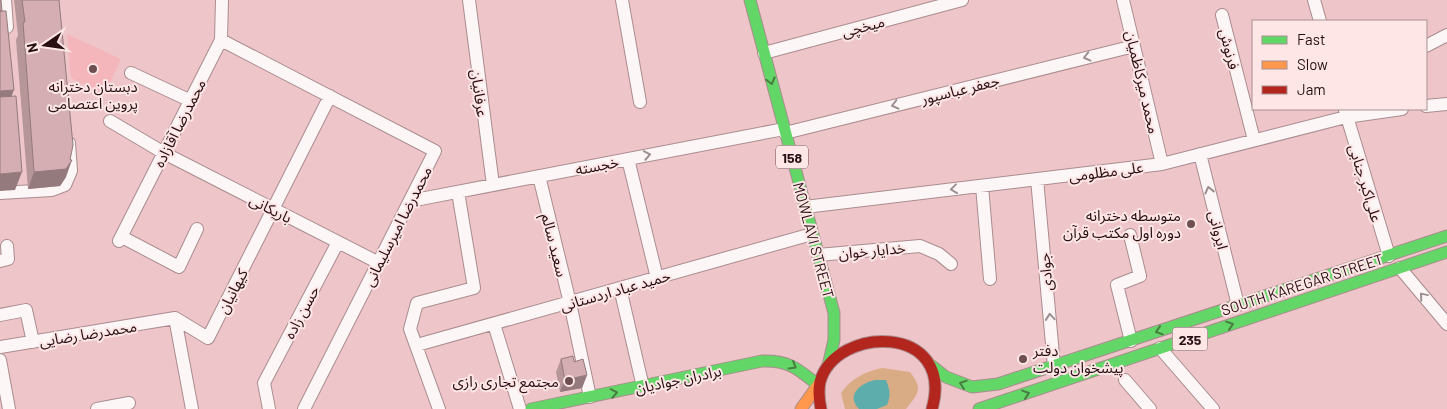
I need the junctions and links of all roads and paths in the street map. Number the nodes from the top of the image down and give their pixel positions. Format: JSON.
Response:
{"nodes":[{"id":1,"x":5,"y":0,"type":"edge"},
{"id":2,"x":222,"y":0,"type":"edge"},
{"id":3,"x":469,"y":0,"type":"edge"},
{"id":4,"x":622,"y":0,"type":"edge"},
{"id":5,"x":750,"y":0,"type":"edge"},
{"id":6,"x":962,"y":0,"type":"edge"},
{"id":7,"x":1123,"y":0,"type":"edge"},
{"id":8,"x":1314,"y":0,"type":"edge"},
{"id":9,"x":1222,"y":15,"type":"dead end"},
{"id":10,"x":1320,"y":20,"type":"edge"},
{"id":11,"x":1447,"y":35,"type":"edge"},
{"id":12,"x":8,"y":40,"type":"edge"},
{"id":13,"x":222,"y":40,"type":"junction"},
{"id":14,"x":1427,"y":45,"type":"edge"},
{"id":15,"x":1134,"y":46,"type":"junction"},
{"id":16,"x":764,"y":52,"type":"junction"},
{"id":17,"x":131,"y":73,"type":"dead end"},
{"id":18,"x":330,"y":96,"type":"junction"},
{"id":19,"x":190,"y":101,"type":"junction"},
{"id":20,"x":640,"y":102,"type":"dead end"},
{"id":21,"x":1447,"y":104,"type":"edge"},
{"id":22,"x":1427,"y":106,"type":"edge"},
{"id":23,"x":1388,"y":110,"type":"edge"},
{"id":24,"x":1345,"y":113,"type":"edge"},
{"id":25,"x":110,"y":121,"type":"dead end"},
{"id":26,"x":67,"y":126,"type":"edge"},
{"id":27,"x":785,"y":131,"type":"junction"},
{"id":28,"x":1254,"y":140,"type":"junction"},
{"id":29,"x":164,"y":153,"type":"junction"},
{"id":30,"x":1200,"y":154,"type":"junction"},
{"id":31,"x":628,"y":159,"type":"junction"},
{"id":32,"x":1162,"y":164,"type":"junction"},
{"id":33,"x":539,"y":176,"type":"junction"},
{"id":34,"x":1037,"y":179,"type":"junction"},
{"id":35,"x":493,"y":185,"type":"junction"},
{"id":36,"x":982,"y":186,"type":"junction"},
{"id":37,"x":458,"y":192,"type":"junction"},
{"id":38,"x":0,"y":193,"type":"edge"},
{"id":39,"x":410,"y":201,"type":"junction"},
{"id":40,"x":805,"y":207,"type":"junction"},
{"id":41,"x":273,"y":209,"type":"junction"},
{"id":42,"x":196,"y":229,"type":"dead end"},
{"id":43,"x":812,"y":234,"type":"junction"},
{"id":44,"x":1130,"y":235,"type":"dead end"},
{"id":45,"x":1447,"y":236,"type":"edge"},
{"id":46,"x":338,"y":242,"type":"junction"},
{"id":47,"x":7,"y":246,"type":"dead end"},
{"id":48,"x":1447,"y":252,"type":"edge"},
{"id":49,"x":818,"y":255,"type":"junction"},
{"id":50,"x":1389,"y":256,"type":"junction"},
{"id":51,"x":0,"y":261,"type":"edge"},
{"id":52,"x":379,"y":263,"type":"junction"},
{"id":53,"x":951,"y":264,"type":"dead end"},
{"id":54,"x":1400,"y":268,"type":"junction"},
{"id":55,"x":657,"y":278,"type":"junction"},
{"id":56,"x":990,"y":279,"type":"dead end"},
{"id":57,"x":620,"y":288,"type":"junction"},
{"id":58,"x":570,"y":302,"type":"junction"},
{"id":59,"x":1238,"y":305,"type":"junction"},
{"id":60,"x":0,"y":315,"type":"edge"},
{"id":61,"x":175,"y":318,"type":"junction"},
{"id":62,"x":494,"y":324,"type":"junction"},
{"id":63,"x":1447,"y":324,"type":"edge"},
{"id":64,"x":1131,"y":340,"type":"junction"},
{"id":65,"x":33,"y":342,"type":"junction"},
{"id":66,"x":417,"y":346,"type":"junction"},
{"id":67,"x":0,"y":347,"type":"edge"},
{"id":68,"x":1160,"y":348,"type":"junction"},
{"id":69,"x":0,"y":360,"type":"edge"},
{"id":70,"x":828,"y":366,"type":"junction"},
{"id":71,"x":932,"y":366,"type":"junction"},
{"id":72,"x":1054,"y":366,"type":"junction"},
{"id":73,"x":1124,"y":380,"type":"dead end"},
{"id":74,"x":818,"y":385,"type":"junction"},
{"id":75,"x":643,"y":387,"type":"junction"},
{"id":76,"x":590,"y":397,"type":"junction"},
{"id":77,"x":129,"y":403,"type":"dead end"},
{"id":78,"x":9,"y":409,"type":"edge"},
{"id":79,"x":97,"y":409,"type":"edge"},
{"id":80,"x":192,"y":409,"type":"edge"},
{"id":81,"x":269,"y":409,"type":"edge"},
{"id":82,"x":304,"y":409,"type":"edge"},
{"id":83,"x":439,"y":409,"type":"edge"},
{"id":84,"x":520,"y":409,"type":"edge"},
{"id":85,"x":531,"y":409,"type":"edge"},
{"id":86,"x":801,"y":409,"type":"edge"},
{"id":87,"x":821,"y":409,"type":"edge"},
{"id":88,"x":932,"y":409,"type":"edge"},
{"id":89,"x":979,"y":409,"type":"edge"},
{"id":90,"x":1150,"y":409,"type":"edge"},
{"id":91,"x":1213,"y":409,"type":"edge"}],
"edges":[{"from":1,"to":12,"type":"street"},
{"from":2,"to":13,"type":"street","name":"محمدرضا آقازاده"},
{"from":3,"to":35,"type":"street","name":"عرفانیان"},
{"from":4,"to":20,"type":"street"},
{"from":5,"to":16,"type":"main road","name":"MOWLAVI STREET","number":"158"},
{"from":6,"to":16,"type":"street","name":"میخچی"},
{"from":7,"to":15,"type":"street","name":"محمد میرکاظمیان"},
{"from":8,"to":10,"type":"street"},
{"from":9,"to":28,"type":"street","name":"فرنوش"},
{"from":11,"to":14,"type":"street"},
{"from":13,"to":18,"type":"street","name":"محمدرضا امیرسلیمانی"},
{"from":13,"to":19,"type":"street","name":"محمدرضا آقازاده"},
{"from":15,"to":27,"type":"street","name":"جعفر عباسپور","one_way":true},
{"from":15,"to":32,"type":"street","name":"محمد میرکاظمیان"},
{"from":16,"to":27,"type":"main road","name":"MOWLAVI STREET","number":"158","one_way":true},
{"from":17,"to":19,"type":"street"},
{"from":18,"to":39,"type":"street","name":"محمدرضا امیرسلیمانی"},
{"from":18,"to":41,"type":"street"},
{"from":19,"to":29,"type":"street","name":"محمدرضا آقازاده"},
{"from":21,"to":22,"type":"street"},
{"from":23,"to":24,"type":"street","name":"علی مظلومی"},
{"from":24,"to":28,"type":"street","name":"علی مظلومی"},
{"from":24,"to":50,"type":"street","name":"علی‌اکبر جنابی"},
{"from":25,"to":29,"type":"street","name":"باریکانی"},
{"from":26,"to":38,"type":"street"},
{"from":31,"to":27,"type":"street","name":"خجسته","one_way":true},
{"from":27,"to":40,"type":"main road","name":"MOWLAVI STREET","number":"158"},
{"from":28,"to":30,"type":"street","name":"علی مظلومی"},
{"from":29,"to":41,"type":"street","name":"باریکانی"},
{"from":29,"to":42,"type":"street","name":"محمدرضا آقازاده"},
{"from":30,"to":32,"type":"street","name":"علی مظلومی"},
{"from":59,"to":30,"type":"street","name":"ایروانی","one_way":true},
{"from":31,"to":33,"type":"street","name":"خجسته"},
{"from":31,"to":55,"type":"street"},
{"from":32,"to":34,"type":"street","name":"علی مظلومی"},
{"from":33,"to":35,"type":"street","name":"خجسته"},
{"from":33,"to":58,"type":"street","name":"سعید سالم"},
{"from":34,"to":36,"type":"street","name":"علی مظلومی"},
{"from":72,"to":34,"type":"street","name":"جوادی","one_way":true},
{"from":35,"to":37,"type":"street","name":"خجسته"},
{"from":36,"to":40,"type":"street","name":"علی مظلومی","one_way":true},
{"from":36,"to":56,"type":"street"},
{"from":37,"to":39,"type":"street","name":"خجسته"},
{"from":37,"to":66,"type":"street"},
{"from":39,"to":52,"type":"street","name":"محمدرضا امیرسلیمانی"},
{"from":40,"to":43,"type":"main road","name":"MOWLAVI STREET","number":"158"},
{"from":41,"to":46,"type":"street","name":"باریکانی"},
{"from":41,"to":61,"type":"street","name":"کیهانیان"},
{"from":43,"to":49,"type":"main road","name":"MOWLAVI STREET","number":"158"},
{"from":43,"to":55,"type":"street","name":"حمید عباد اردستانی"},
{"from":44,"to":64,"type":"street"},
{"from":45,"to":50,"type":"main road","name":"SOUTH KAREGAR STREET","number":"235"},
{"from":46,"to":52,"type":"street","name":"باریکانی"},
{"from":46,"to":81,"type":"street","name":"حسن زاده"},
{"from":47,"to":51,"type":"street"},
{"from":48,"to":54,"type":"main road","number":"235"},
{"from":49,"to":53,"type":"street","name":"خدایار خوان"},
{"from":49,"to":70,"type":"main road","name":"MOWLAVI STREET","number":"158"},
{"from":50,"to":54,"type":"main road"},
{"from":50,"to":59,"type":"main road","name":"SOUTH KAREGAR STREET","number":"235"},
{"from":52,"to":82,"type":"street","name":"محمدرضا امیرسلیمانی"},
{"from":63,"to":54,"type":"street","one_way":true},
{"from":68,"to":54,"type":"main road","name":"SOUTH KAREGAR STREET","number":"235","one_way":true},
{"from":55,"to":57,"type":"street","name":"حمید عباد اردستانی"},
{"from":57,"to":58,"type":"street","name":"حمید عباد اردستانی"},
{"from":57,"to":75,"type":"street"},
{"from":58,"to":62,"type":"street","name":"حمید عباد اردستانی"},
{"from":58,"to":76,"type":"street","name":"سعید سالم"},
{"from":59,"to":64,"type":"main road","name":"SOUTH KAREGAR STREET","number":"235","one_way":true},
{"from":60,"to":65,"type":"street"},
{"from":61,"to":65,"type":"street","name":"محمدرضا رضایی"},
{"from":61,"to":80,"type":"street"},
{"from":62,"to":66,"type":"street","name":"حمید عباد اردستانی"},
{"from":62,"to":84,"type":"street"},
{"from":64,"to":72,"type":"main road","name":"SOUTH KAREGAR STREET","number":"235"},
{"from":65,"to":67,"type":"street","name":"محمدرضا رضایی"},
{"from":66,"to":83,"type":"street"},
{"from":89,"to":68,"type":"main road","name":"SOUTH KAREGAR STREET","number":"235","one_way":true},
{"from":68,"to":91,"type":"street"},
{"from":69,"to":78,"type":"street"},
{"from":70,"to":71,"type":"main road","name":"SOUTH KAREGAR STREET"},
{"from":70,"to":74,"type":"main road"},
{"from":72,"to":71,"type":"main road","name":"SOUTH KAREGAR STREET","number":"235","one_way":true},
{"from":71,"to":88,"type":"main road"},
{"from":73,"to":90,"type":"street"},
{"from":75,"to":74,"type":"main road","name":"برادران جوادیان","one_way":true},
{"from":74,"to":86,"type":"main road"},
{"from":74,"to":87,"type":"main road"},
{"from":76,"to":75,"type":"main road","name":"برادران جوادیان","one_way":true},
{"from":76,"to":85,"type":"main road","name":"برادران جوادیان"},
{"from":77,"to":79,"type":"street"}]}
